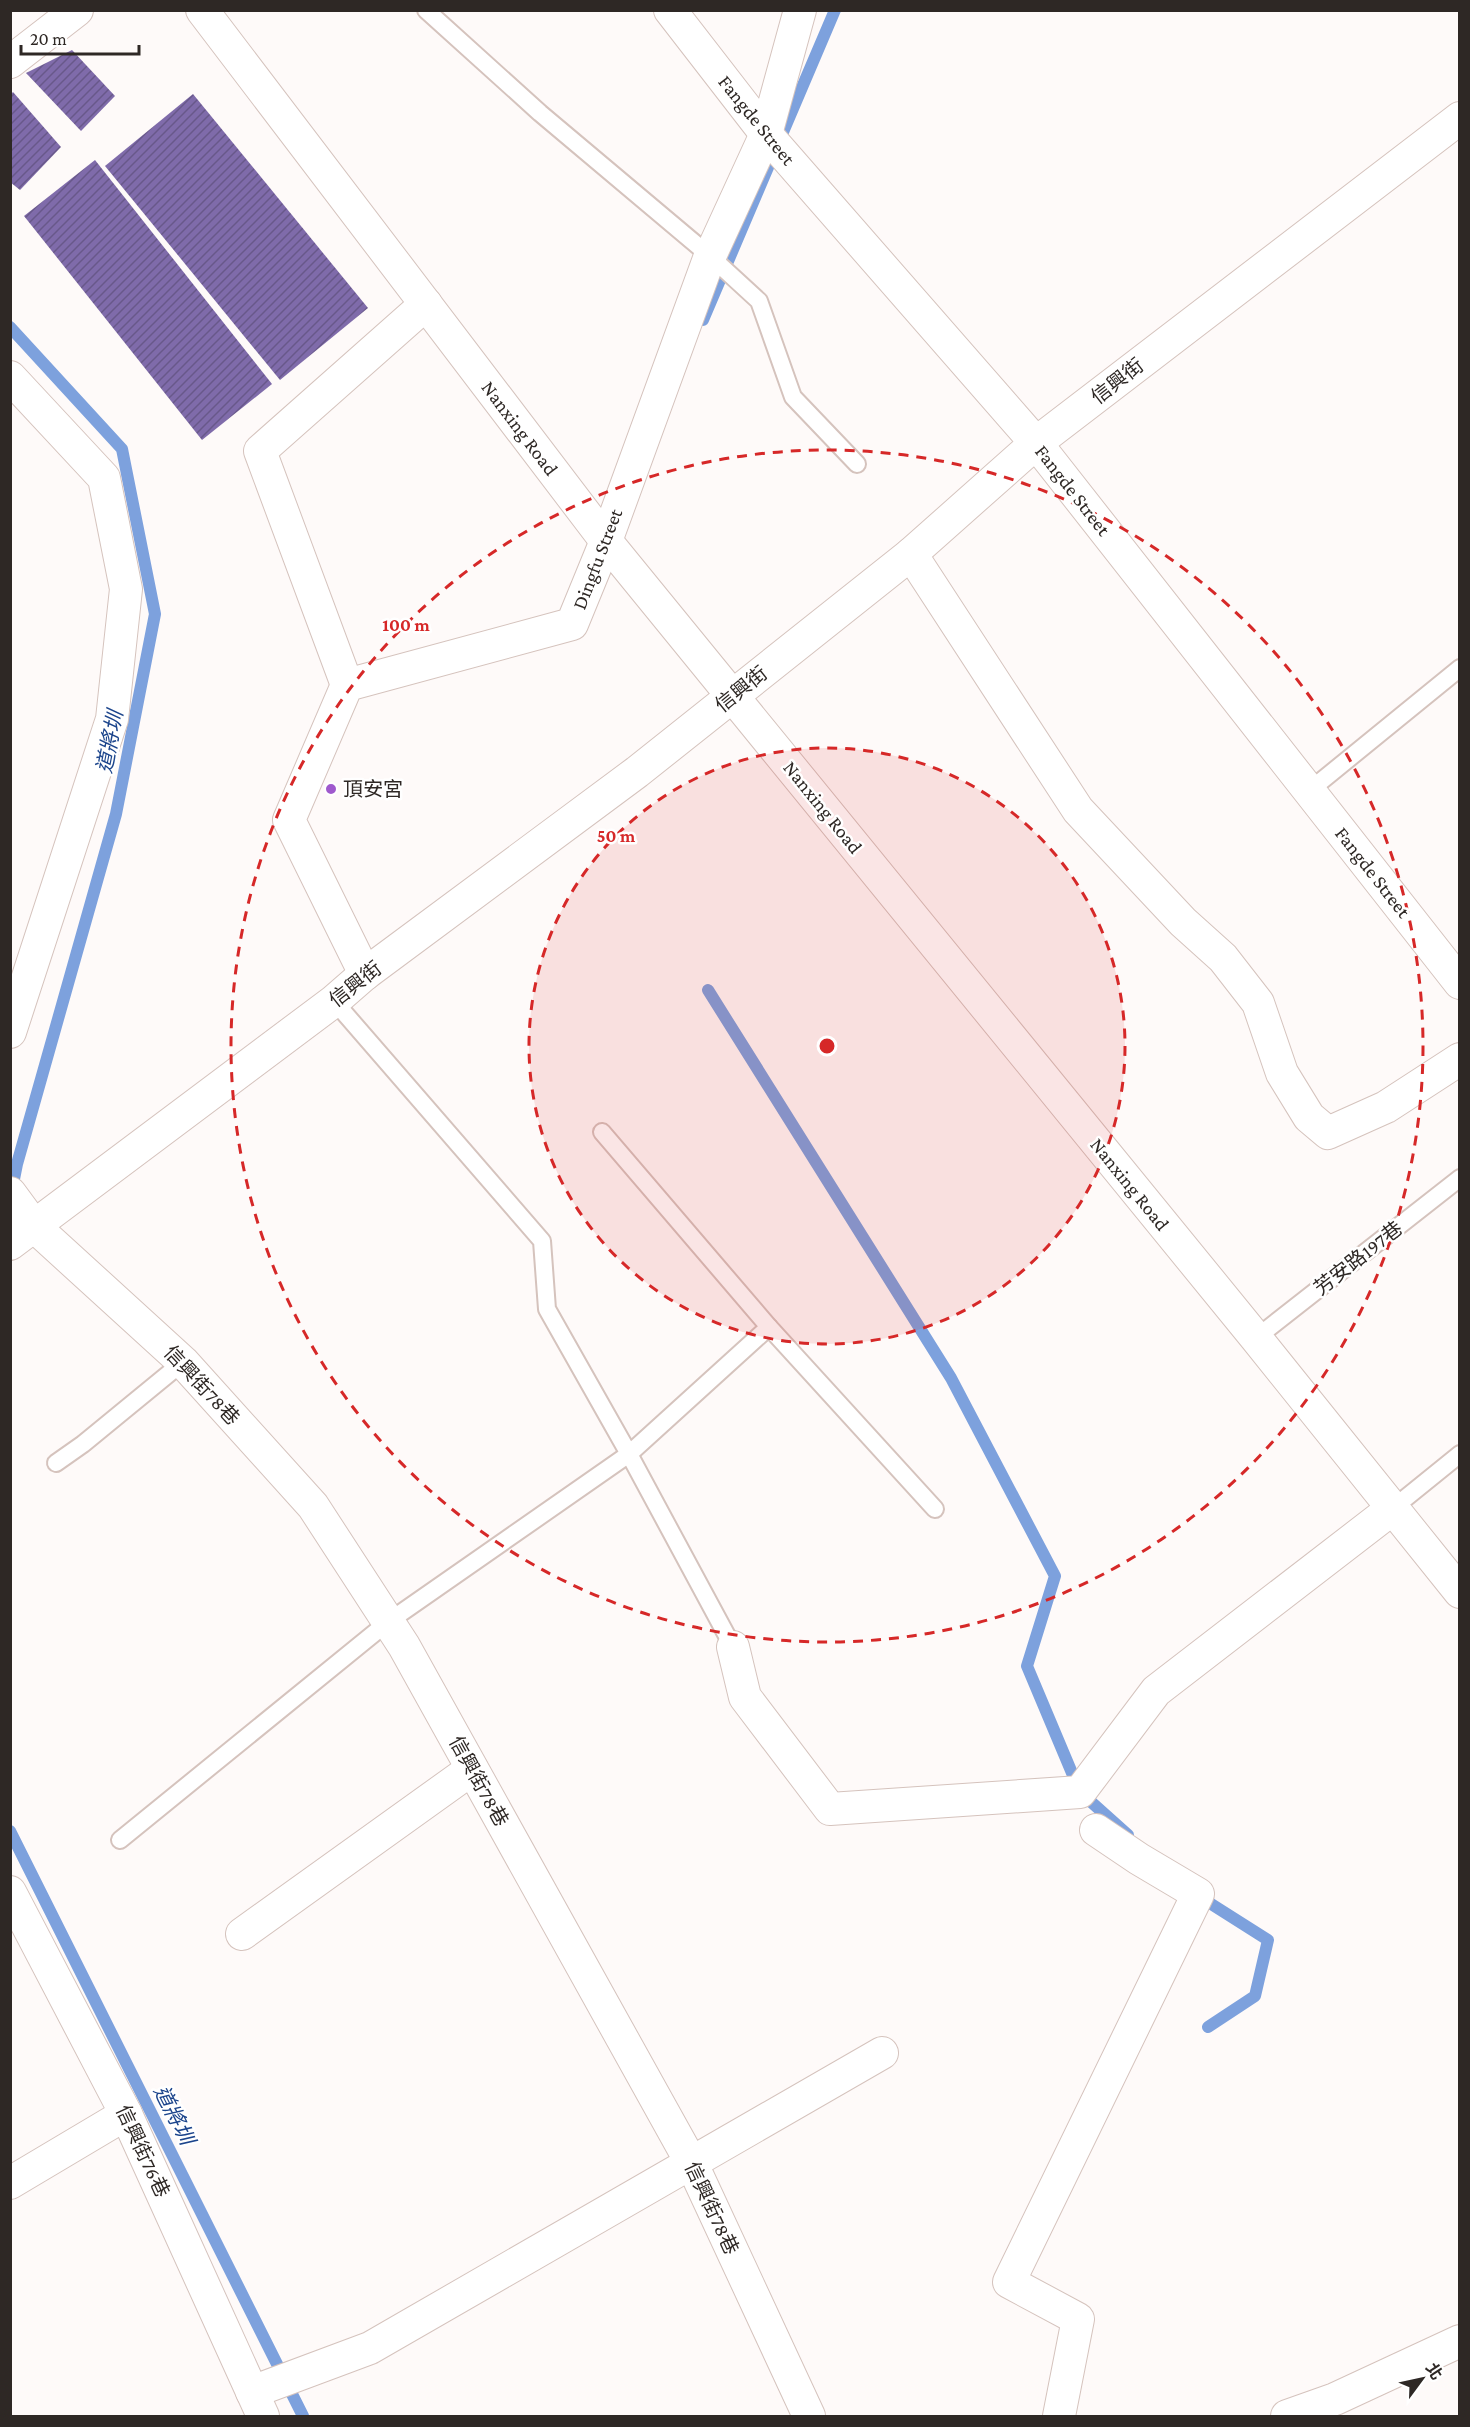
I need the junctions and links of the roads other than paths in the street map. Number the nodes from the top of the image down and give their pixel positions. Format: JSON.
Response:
{"nodes":[{"id":1,"x":77,"y":10,"type":"edge"},
{"id":2,"x":202,"y":10,"type":"edge"},
{"id":3,"x":426,"y":10,"type":"edge"},
{"id":4,"x":670,"y":10,"type":"edge"},
{"id":5,"x":800,"y":10,"type":"edge"},
{"id":6,"x":10,"y":62,"type":"edge"},
{"id":7,"x":1460,"y":118,"type":"edge"},
{"id":8,"x":766,"y":134,"type":"junction"},
{"id":9,"x":710,"y":256,"type":"junction"},
{"id":10,"x":426,"y":304,"type":"junction"},
{"id":11,"x":10,"y":376,"type":"edge"},
{"id":12,"x":1036,"y":443,"type":"junction"},
{"id":13,"x":857,"y":464,"type":"dead end"},
{"id":14,"x":606,"y":541,"type":"junction"},
{"id":15,"x":910,"y":554,"type":"junction"},
{"id":16,"x":1460,"y":668,"type":"edge"},
{"id":17,"x":347,"y":685,"type":"junction"},
{"id":18,"x":732,"y":696,"type":"junction"},
{"id":19,"x":1310,"y":791,"type":"junction"},
{"id":20,"x":365,"y":974,"type":"junction"},
{"id":21,"x":1460,"y":983,"type":"edge"},
{"id":22,"x":334,"y":1001,"type":"junction"},
{"id":23,"x":10,"y":1032,"type":"edge"},
{"id":24,"x":1460,"y":1059,"type":"edge"},
{"id":25,"x":602,"y":1132,"type":"dead end"},
{"id":26,"x":1460,"y":1178,"type":"edge"},
{"id":27,"x":19,"y":1223,"type":"edge"},
{"id":28,"x":770,"y":1327,"type":"junction"},
{"id":29,"x":1256,"y":1338,"type":"junction"},
{"id":30,"x":183,"y":1362,"type":"junction"},
{"id":31,"x":630,"y":1454,"type":"junction"},
{"id":32,"x":1460,"y":1454,"type":"edge"},
{"id":33,"x":56,"y":1463,"type":"dead end"},
{"id":34,"x":935,"y":1509,"type":"dead end"},
{"id":35,"x":1392,"y":1509,"type":"junction"},
{"id":36,"x":1460,"y":1592,"type":"edge"},
{"id":37,"x":388,"y":1622,"type":"junction"},
{"id":38,"x":733,"y":1647,"type":"joint"},
{"id":39,"x":472,"y":1769,"type":"junction"},
{"id":40,"x":1096,"y":1830,"type":"dead end"},
{"id":41,"x":120,"y":1840,"type":"dead end"},
{"id":42,"x":10,"y":1892,"type":"edge"},
{"id":43,"x":242,"y":1934,"type":"dead end"},
{"id":44,"x":882,"y":2053,"type":"dead end"},
{"id":45,"x":126,"y":2114,"type":"junction"},
{"id":46,"x":692,"y":2164,"type":"junction"},
{"id":47,"x":10,"y":2183,"type":"edge"},
{"id":48,"x":1460,"y":2341,"type":"edge"},
{"id":49,"x":258,"y":2404,"type":"edge"},
{"id":50,"x":809,"y":2416,"type":"edge"},
{"id":51,"x":1059,"y":2416,"type":"edge"},
{"id":52,"x":1287,"y":2416,"type":"edge"}],
"edges":[{"from":1,"to":6,"type":"street"},
{"from":2,"to":10,"type":"street","name":"Nanxing Road"},
{"from":3,"to":9,"type":"lane"},
{"from":4,"to":8,"type":"street","name":"Fangde Street"},
{"from":5,"to":8,"type":"street","name":"Dingfu Street"},
{"from":7,"to":12,"type":"street","name":"信興街"},
{"from":8,"to":9,"type":"street","name":"Dingfu Street"},
{"from":8,"to":12,"type":"street","name":"Fangde Street"},
{"from":9,"to":13,"type":"lane"},
{"from":9,"to":14,"type":"street","name":"Dingfu Street"},
{"from":10,"to":14,"type":"street","name":"Nanxing Road"},
{"from":10,"to":17,"type":"street"},
{"from":11,"to":23,"type":"street"},
{"from":12,"to":15,"type":"street","name":"信興街"},
{"from":12,"to":19,"type":"street","name":"Fangde Street"},
{"from":14,"to":17,"type":"street","name":"Dingfu Street"},
{"from":14,"to":18,"type":"street","name":"Nanxing Road"},
{"from":15,"to":18,"type":"street","name":"信興街"},
{"from":15,"to":24,"type":"street"},
{"from":16,"to":19,"type":"lane"},
{"from":17,"to":20,"type":"street"},
{"from":18,"to":20,"type":"street","name":"信興街"},
{"from":18,"to":29,"type":"street","name":"Nanxing Road"},
{"from":19,"to":21,"type":"street","name":"Fangde Street"},
{"from":20,"to":22,"type":"street","name":"信興街"},
{"from":22,"to":27,"type":"street","name":"信興街"},
{"from":22,"to":31,"type":"lane"},
{"from":25,"to":28,"type":"lane"},
{"from":26,"to":29,"type":"lane","name":"芳安路197巷"},
{"from":27,"to":30,"type":"street","name":"信興街78巷"},
{"from":28,"to":31,"type":"lane"},
{"from":28,"to":34,"type":"lane"},
{"from":29,"to":35,"type":"street","name":"Nanxing Road"},
{"from":30,"to":33,"type":"lane"},
{"from":30,"to":37,"type":"street","name":"信興街78巷"},
{"from":31,"to":37,"type":"lane"},
{"from":31,"to":38,"type":"lane"},
{"from":32,"to":35,"type":"lane"},
{"from":35,"to":36,"type":"street","name":"Nanxing Road"},
{"from":35,"to":38,"type":"street"},
{"from":37,"to":39,"type":"street","name":"信興街78巷"},
{"from":37,"to":41,"type":"lane"},
{"from":39,"to":43,"type":"street"},
{"from":39,"to":46,"type":"street","name":"信興街78巷"},
{"from":40,"to":51,"type":"street"},
{"from":42,"to":45,"type":"street","name":"信興街76巷"},
{"from":44,"to":46,"type":"street"},
{"from":45,"to":47,"type":"street"},
{"from":45,"to":49,"type":"street","name":"信興街76巷"},
{"from":46,"to":49,"type":"street"},
{"from":46,"to":50,"type":"street","name":"信興街78巷"},
{"from":48,"to":52,"type":"street"}]}
